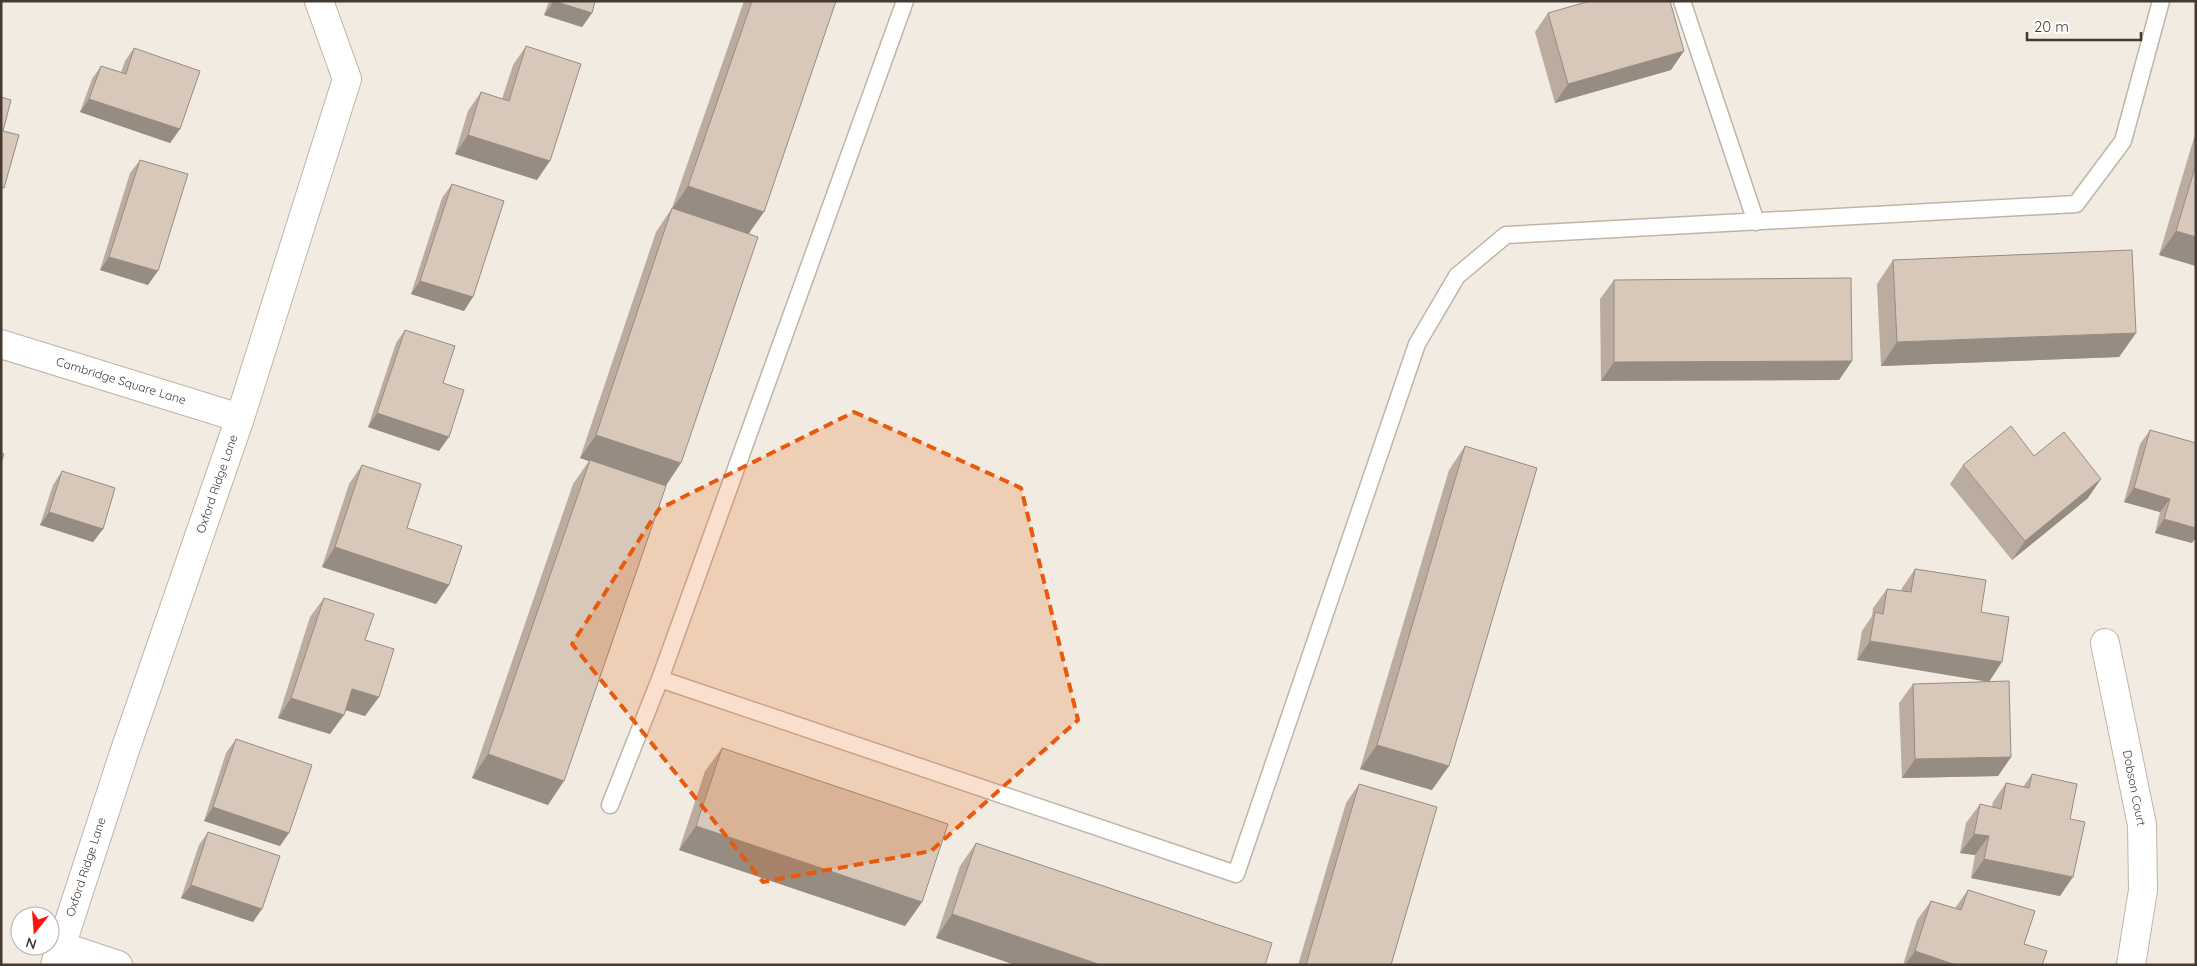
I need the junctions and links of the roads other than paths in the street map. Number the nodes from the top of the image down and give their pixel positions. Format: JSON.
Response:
{"nodes":[{"id":1,"x":319,"y":1,"type":"edge"},
{"id":2,"x":905,"y":1,"type":"edge"},
{"id":3,"x":1682,"y":1,"type":"edge"},
{"id":4,"x":2161,"y":1,"type":"edge"},
{"id":5,"x":1756,"y":222,"type":"junction"},
{"id":6,"x":1,"y":344,"type":"edge"},
{"id":7,"x":240,"y":418,"type":"junction"},
{"id":8,"x":2104,"y":643,"type":"dead end"},
{"id":9,"x":660,"y":679,"type":"junction"},
{"id":10,"x":610,"y":805,"type":"dead end"},
{"id":11,"x":60,"y":949,"type":"edge"},
{"id":12,"x":60,"y":955,"type":"edge"},
{"id":13,"x":118,"y":965,"type":"edge"},
{"id":14,"x":2131,"y":965,"type":"edge"}],
"edges":[{"from":1,"to":7,"type":"street","name":"Oxford Ridge Lane"},
{"from":2,"to":9,"type":"lane"},
{"from":3,"to":5,"type":"lane"},
{"from":4,"to":5,"type":"lane"},
{"from":5,"to":9,"type":"lane"},
{"from":6,"to":7,"type":"street","name":"Cambridge Square Lane"},
{"from":7,"to":11,"type":"street","name":"Oxford Ridge Lane"},
{"from":8,"to":14,"type":"street","name":"Dobson Court"},
{"from":9,"to":10,"type":"lane"},
{"from":12,"to":13,"type":"street"}]}
